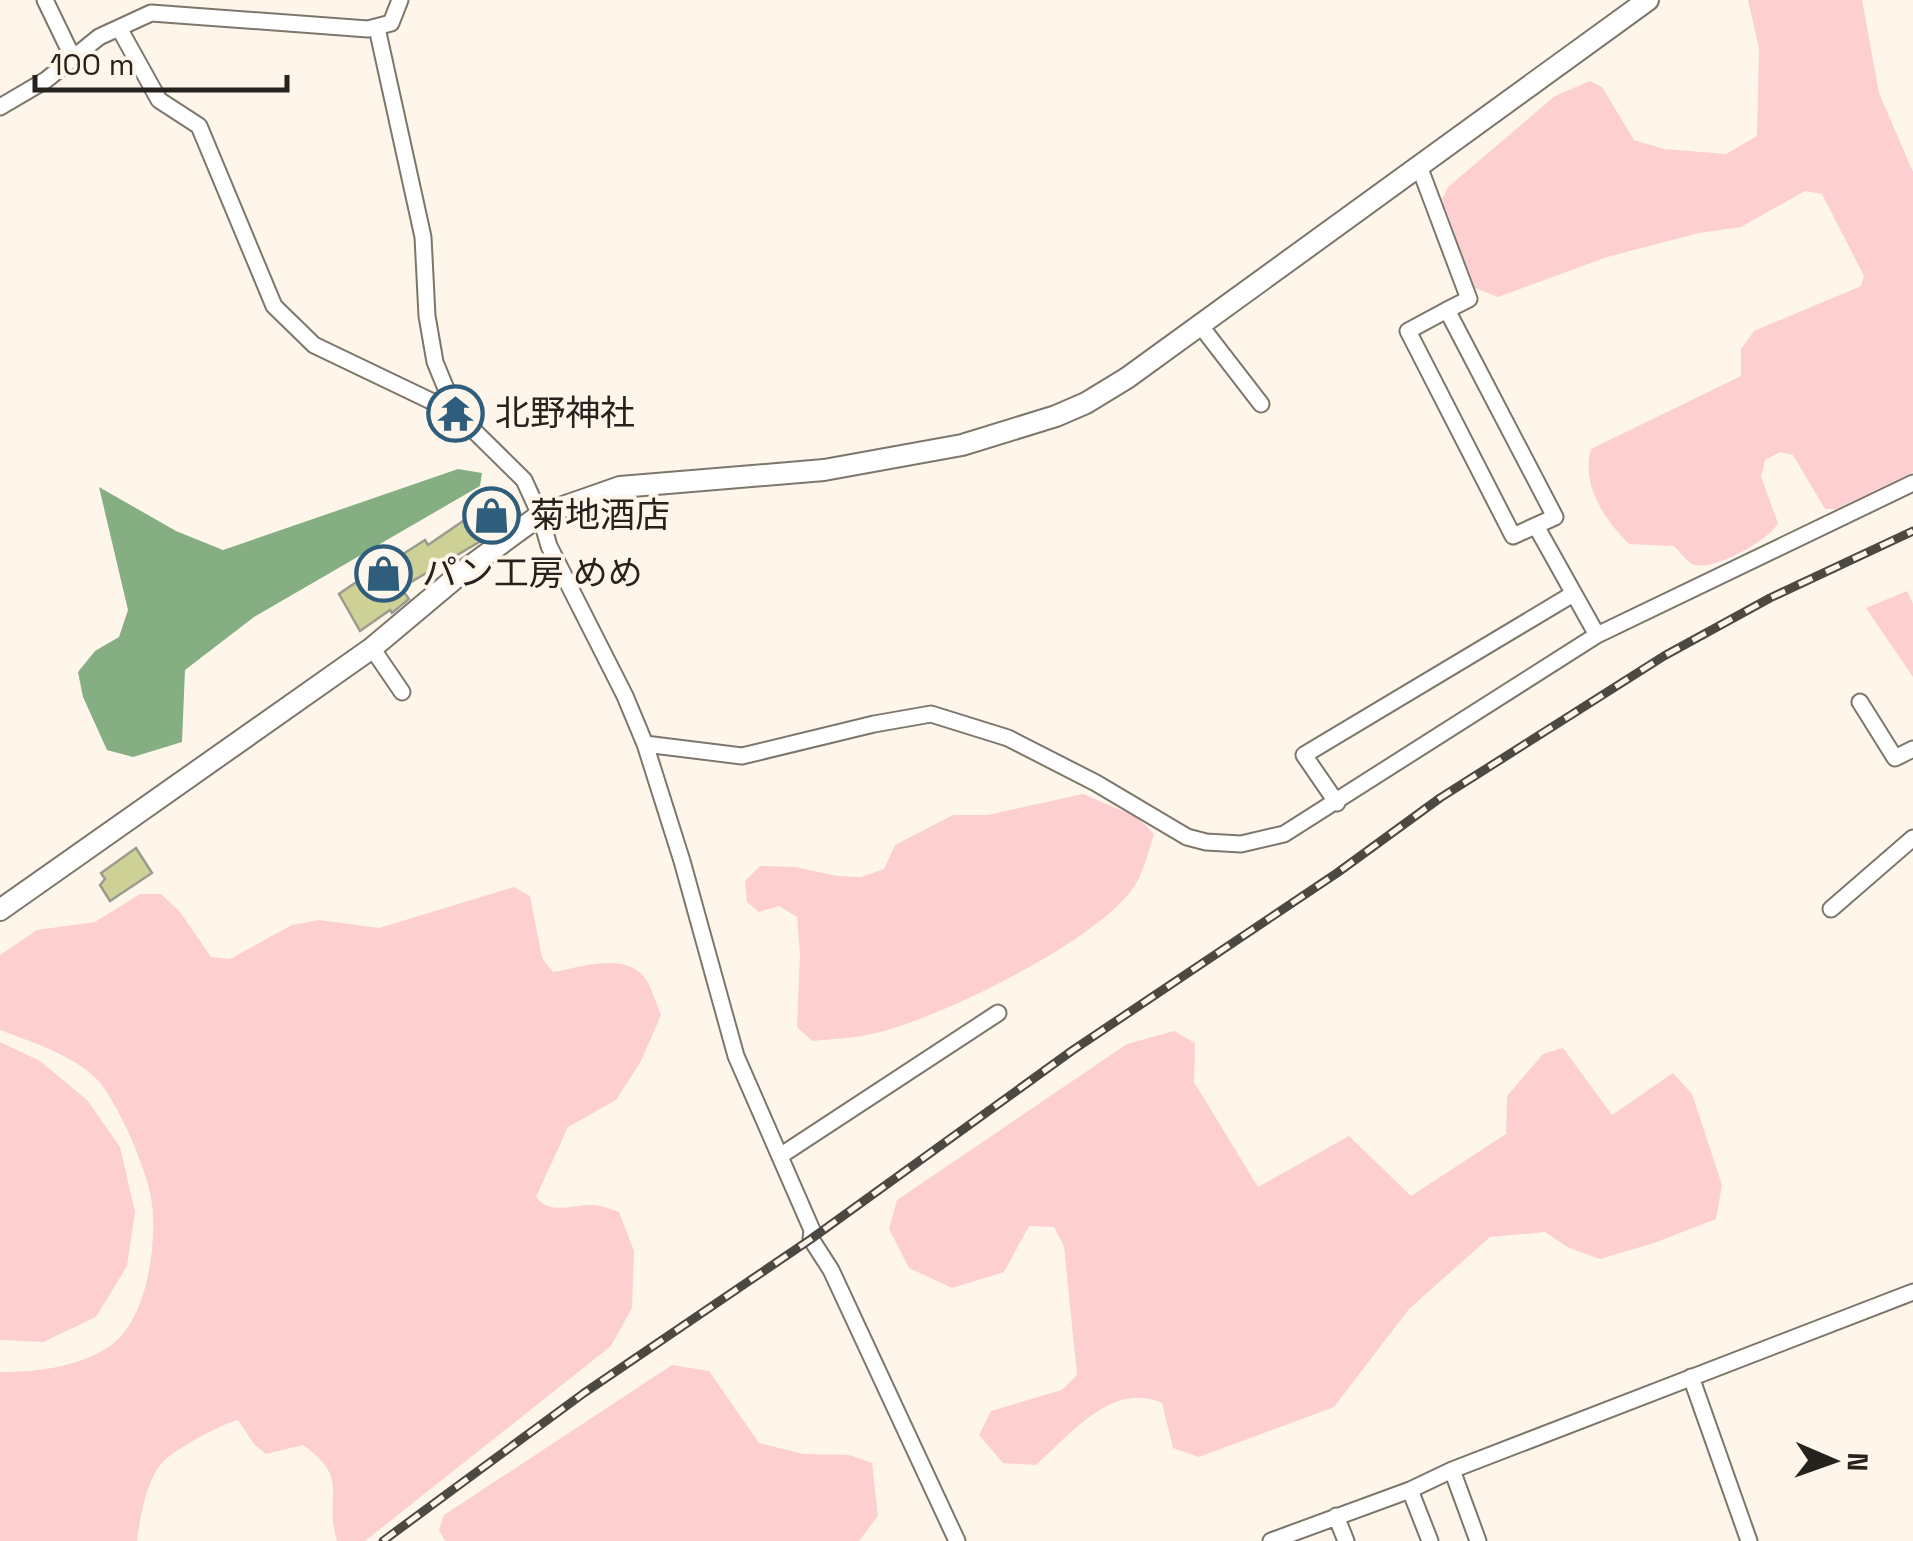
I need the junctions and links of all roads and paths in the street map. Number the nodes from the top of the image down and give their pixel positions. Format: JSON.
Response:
{"nodes":[{"id":1,"x":45,"y":0,"type":"edge"},
{"id":2,"x":400,"y":0,"type":"edge"},
{"id":3,"x":1648,"y":0,"type":"edge"},
{"id":4,"x":119,"y":28,"type":"junction"},
{"id":5,"x":377,"y":28,"type":"junction"},
{"id":6,"x":73,"y":58,"type":"junction"},
{"id":7,"x":0,"y":107,"type":"edge"},
{"id":8,"x":1419,"y":166,"type":"junction"},
{"id":9,"x":1447,"y":310,"type":"junction"},
{"id":10,"x":1200,"y":325,"type":"junction"},
{"id":11,"x":1260,"y":404,"type":"dead end"},
{"id":12,"x":456,"y":413,"type":"junction"},
{"id":13,"x":1913,"y":483,"type":"edge"},
{"id":14,"x":540,"y":515,"type":"junction"},
{"id":15,"x":1536,"y":526,"type":"junction"},
{"id":16,"x":1574,"y":594,"type":"junction"},
{"id":17,"x":1597,"y":635,"type":"junction"},
{"id":18,"x":372,"y":648,"type":"junction"},
{"id":19,"x":402,"y":692,"type":"dead end"},
{"id":20,"x":1860,"y":702,"type":"dead end"},
{"id":21,"x":645,"y":744,"type":"junction"},
{"id":22,"x":1913,"y":749,"type":"edge"},
{"id":23,"x":1337,"y":803,"type":"junction"},
{"id":24,"x":1913,"y":838,"type":"edge"},
{"id":25,"x":1830,"y":909,"type":"dead end"},
{"id":26,"x":0,"y":910,"type":"edge"},
{"id":27,"x":998,"y":1013,"type":"dead end"},
{"id":28,"x":780,"y":1156,"type":"junction"},
{"id":29,"x":1913,"y":1292,"type":"edge"},
{"id":30,"x":1691,"y":1377,"type":"junction"},
{"id":31,"x":1452,"y":1470,"type":"junction"},
{"id":32,"x":1410,"y":1490,"type":"junction"},
{"id":33,"x":1336,"y":1516,"type":"junction"},
{"id":34,"x":956,"y":1541,"type":"edge"},
{"id":35,"x":1271,"y":1541,"type":"edge"},
{"id":36,"x":1346,"y":1541,"type":"edge"},
{"id":37,"x":1430,"y":1541,"type":"edge"},
{"id":38,"x":1478,"y":1541,"type":"edge"},
{"id":39,"x":1749,"y":1541,"type":"edge"}],
"edges":[{"from":1,"to":6,"type":"street"},
{"from":2,"to":5,"type":"street"},
{"from":3,"to":8,"type":"street"},
{"from":4,"to":5,"type":"street"},
{"from":4,"to":6,"type":"street"},
{"from":4,"to":12,"type":"street"},
{"from":5,"to":12,"type":"street"},
{"from":6,"to":7,"type":"street"},
{"from":8,"to":9,"type":"street"},
{"from":8,"to":10,"type":"street"},
{"from":9,"to":15,"type":"street"},
{"from":9,"to":15,"type":"street"},
{"from":10,"to":11,"type":"street"},
{"from":10,"to":14,"type":"street"},
{"from":12,"to":14,"type":"street"},
{"from":13,"to":17,"type":"street"},
{"from":14,"to":18,"type":"street"},
{"from":14,"to":21,"type":"street"},
{"from":15,"to":16,"type":"street"},
{"from":16,"to":17,"type":"street"},
{"from":16,"to":23,"type":"street"},
{"from":17,"to":23,"type":"street"},
{"from":18,"to":19,"type":"street"},
{"from":18,"to":26,"type":"street"},
{"from":20,"to":22,"type":"street"},
{"from":21,"to":23,"type":"street"},
{"from":21,"to":28,"type":"street"},
{"from":24,"to":25,"type":"street"},
{"from":27,"to":28,"type":"street"},
{"from":28,"to":34,"type":"street"},
{"from":29,"to":30,"type":"street"},
{"from":30,"to":31,"type":"street"},
{"from":30,"to":39,"type":"street"},
{"from":31,"to":32,"type":"street"},
{"from":31,"to":38,"type":"street"},
{"from":32,"to":33,"type":"street"},
{"from":32,"to":37,"type":"street"},
{"from":33,"to":35,"type":"street"},
{"from":33,"to":36,"type":"street"}]}
